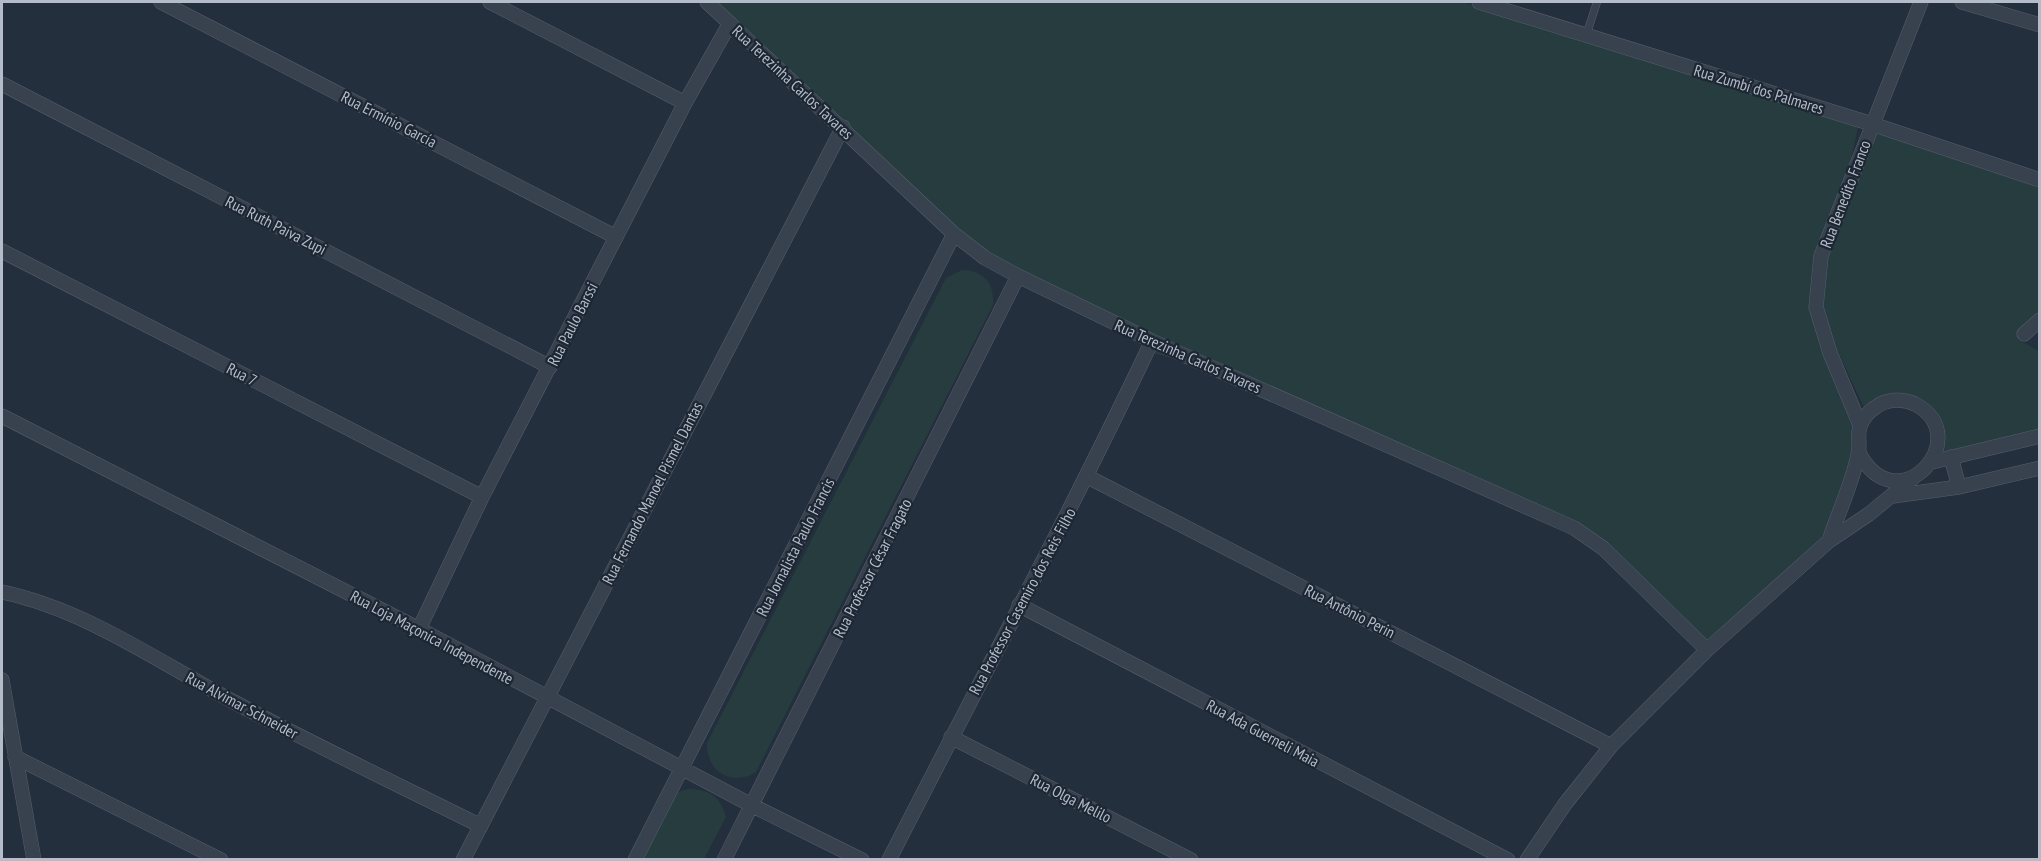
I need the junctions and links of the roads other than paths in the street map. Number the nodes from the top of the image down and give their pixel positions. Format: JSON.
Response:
{"nodes":[{"id":1,"x":161,"y":2,"type":"edge"},
{"id":2,"x":490,"y":2,"type":"edge"},
{"id":3,"x":707,"y":2,"type":"edge"},
{"id":4,"x":1479,"y":2,"type":"edge"},
{"id":5,"x":1597,"y":2,"type":"edge"},
{"id":6,"x":1921,"y":2,"type":"edge"},
{"id":7,"x":1962,"y":2,"type":"edge"},
{"id":8,"x":730,"y":23,"type":"junction"},
{"id":9,"x":2040,"y":25,"type":"edge"},
{"id":10,"x":1586,"y":36,"type":"junction"},
{"id":11,"x":2,"y":84,"type":"edge"},
{"id":12,"x":685,"y":103,"type":"junction"},
{"id":13,"x":1872,"y":124,"type":"junction"},
{"id":14,"x":843,"y":127,"type":"junction"},
{"id":15,"x":2040,"y":180,"type":"edge"},
{"id":16,"x":954,"y":234,"type":"junction"},
{"id":17,"x":616,"y":237,"type":"junction"},
{"id":18,"x":2,"y":251,"type":"edge"},
{"id":19,"x":1018,"y":276,"type":"junction"},
{"id":20,"x":2040,"y":320,"type":"edge"},
{"id":21,"x":2024,"y":334,"type":"dead end"},
{"id":22,"x":1152,"y":341,"type":"junction"},
{"id":23,"x":550,"y":367,"type":"junction"},
{"id":24,"x":2,"y":416,"type":"edge"},
{"id":25,"x":1860,"y":425,"type":"junction"},
{"id":26,"x":2040,"y":436,"type":"edge"},
{"id":27,"x":1859,"y":453,"type":"junction"},
{"id":28,"x":1951,"y":457,"type":"junction"},
{"id":29,"x":1932,"y":462,"type":"junction"},
{"id":30,"x":2040,"y":468,"type":"edge"},
{"id":31,"x":1088,"y":477,"type":"junction"},
{"id":32,"x":1914,"y":477,"type":"junction"},
{"id":33,"x":1959,"y":487,"type":"junction"},
{"id":34,"x":1891,"y":496,"type":"junction"},
{"id":35,"x":482,"y":497,"type":"junction"},
{"id":36,"x":1829,"y":541,"type":"junction"},
{"id":37,"x":2,"y":592,"type":"edge"},
{"id":38,"x":1019,"y":604,"type":"junction"},
{"id":39,"x":419,"y":629,"type":"junction"},
{"id":40,"x":1707,"y":650,"type":"junction"},
{"id":41,"x":2,"y":680,"type":"edge"},
{"id":42,"x":546,"y":697,"type":"junction"},
{"id":43,"x":951,"y":737,"type":"junction"},
{"id":44,"x":1611,"y":746,"type":"junction"},
{"id":45,"x":15,"y":757,"type":"junction"},
{"id":46,"x":682,"y":768,"type":"junction"},
{"id":47,"x":753,"y":806,"type":"junction"},
{"id":48,"x":481,"y":826,"type":"junction"},
{"id":49,"x":34,"y":860,"type":"edge"},
{"id":50,"x":221,"y":860,"type":"edge"},
{"id":51,"x":463,"y":860,"type":"edge"},
{"id":52,"x":635,"y":860,"type":"edge"},
{"id":53,"x":724,"y":860,"type":"edge"},
{"id":54,"x":862,"y":860,"type":"edge"},
{"id":55,"x":889,"y":860,"type":"edge"},
{"id":56,"x":1191,"y":860,"type":"edge"},
{"id":57,"x":1508,"y":860,"type":"edge"},
{"id":58,"x":1527,"y":860,"type":"edge"}],
"edges":[{"from":1,"to":17,"type":"street","name":"Rua Ermínio García"},
{"from":2,"to":12,"type":"street"},
{"from":3,"to":8,"type":"street","name":"Rua Terezinha Carlos Tavares"},
{"from":4,"to":10,"type":"street","name":"Rua Zumbí dos Palmares"},
{"from":5,"to":10,"type":"lane"},
{"from":6,"to":13,"type":"street","name":"Rua Benedito Franco"},
{"from":7,"to":9,"type":"street"},
{"from":8,"to":12,"type":"street","name":"Rua Paulo Barssi"},
{"from":8,"to":14,"type":"street","name":"Rua Terezinha Carlos Tavares"},
{"from":10,"to":13,"type":"street","name":"Rua Zumbí dos Palmares"},
{"from":11,"to":23,"type":"street","name":"Rua Ruth Paiva Zupi"},
{"from":12,"to":17,"type":"street","name":"Rua Paulo Barssi"},
{"from":13,"to":15,"type":"street","name":"Rua Zumbí dos Palmares"},
{"from":13,"to":25,"type":"street","name":"Rua Benedito Franco"},
{"from":14,"to":16,"type":"street","name":"Rua Terezinha Carlos Tavares"},
{"from":14,"to":42,"type":"street","name":"Rua Fernando Manoel Pismel Dantas"},
{"from":16,"to":19,"type":"street","name":"Rua Terezinha Carlos Tavares"},
{"from":16,"to":46,"type":"street","name":"Rua Jornalista Paulo Francis"},
{"from":17,"to":23,"type":"street","name":"Rua Paulo Barssi"},
{"from":18,"to":35,"type":"street","name":"Rua 7"},
{"from":19,"to":22,"type":"street","name":"Rua Terezinha Carlos Tavares"},
{"from":19,"to":47,"type":"street","name":"Rua Professor César Fragato"},
{"from":20,"to":21,"type":"street"},
{"from":22,"to":31,"type":"street","name":"Rua Professor Casemiro dos Reis Filho"},
{"from":22,"to":40,"type":"street","name":"Rua Terezinha Carlos Tavares"},
{"from":23,"to":35,"type":"street","name":"Rua Paulo Barssi"},
{"from":24,"to":39,"type":"street","name":"Rua Loja Maçonica Independente"},
{"from":25,"to":27,"type":"street"},
{"from":25,"to":29,"type":"street"},
{"from":26,"to":28,"type":"street"},
{"from":27,"to":32,"type":"street"},
{"from":27,"to":36,"type":"street"},
{"from":28,"to":29,"type":"street"},
{"from":28,"to":33,"type":"street"},
{"from":29,"to":32,"type":"street"},
{"from":30,"to":33,"type":"street"},
{"from":31,"to":38,"type":"street","name":"Rua Professor Casemiro dos Reis Filho"},
{"from":31,"to":44,"type":"street","name":"Rua Antônio Perin"},
{"from":32,"to":34,"type":"street"},
{"from":33,"to":34,"type":"street"},
{"from":34,"to":36,"type":"street"},
{"from":35,"to":39,"type":"street","name":"Rua Paulo Barssi"},
{"from":36,"to":40,"type":"street"},
{"from":37,"to":48,"type":"street","name":"Rua Alvimar Schneider"},
{"from":38,"to":43,"type":"street","name":"Rua Professor Casemiro dos Reis Filho"},
{"from":38,"to":57,"type":"street","name":"Rua Ada Guerneli Maia"},
{"from":39,"to":42,"type":"street","name":"Rua Loja Maçonica Independente"},
{"from":40,"to":44,"type":"street"},
{"from":41,"to":45,"type":"street"},
{"from":42,"to":46,"type":"street","name":"Rua Loja Maçonica Independente"},
{"from":42,"to":48,"type":"street","name":"Rua Fernando Manoel Pismel Dantas"},
{"from":43,"to":55,"type":"street","name":"Rua Professor Casemiro dos Reis Filho"},
{"from":43,"to":56,"type":"street","name":"Rua Olga Melilo"},
{"from":44,"to":58,"type":"street"},
{"from":45,"to":49,"type":"street"},
{"from":45,"to":50,"type":"street"},
{"from":46,"to":47,"type":"street","name":"Rua Loja Maçonica Independente"},
{"from":46,"to":52,"type":"street","name":"Rua Jornalista Paulo Francis"},
{"from":47,"to":53,"type":"street","name":"Rua Professor César Fragato"},
{"from":47,"to":54,"type":"street","name":"Rua Loja Maçonica Independente"},
{"from":48,"to":51,"type":"street","name":"Rua Fernando Manoel Pismel Dantas"}]}
